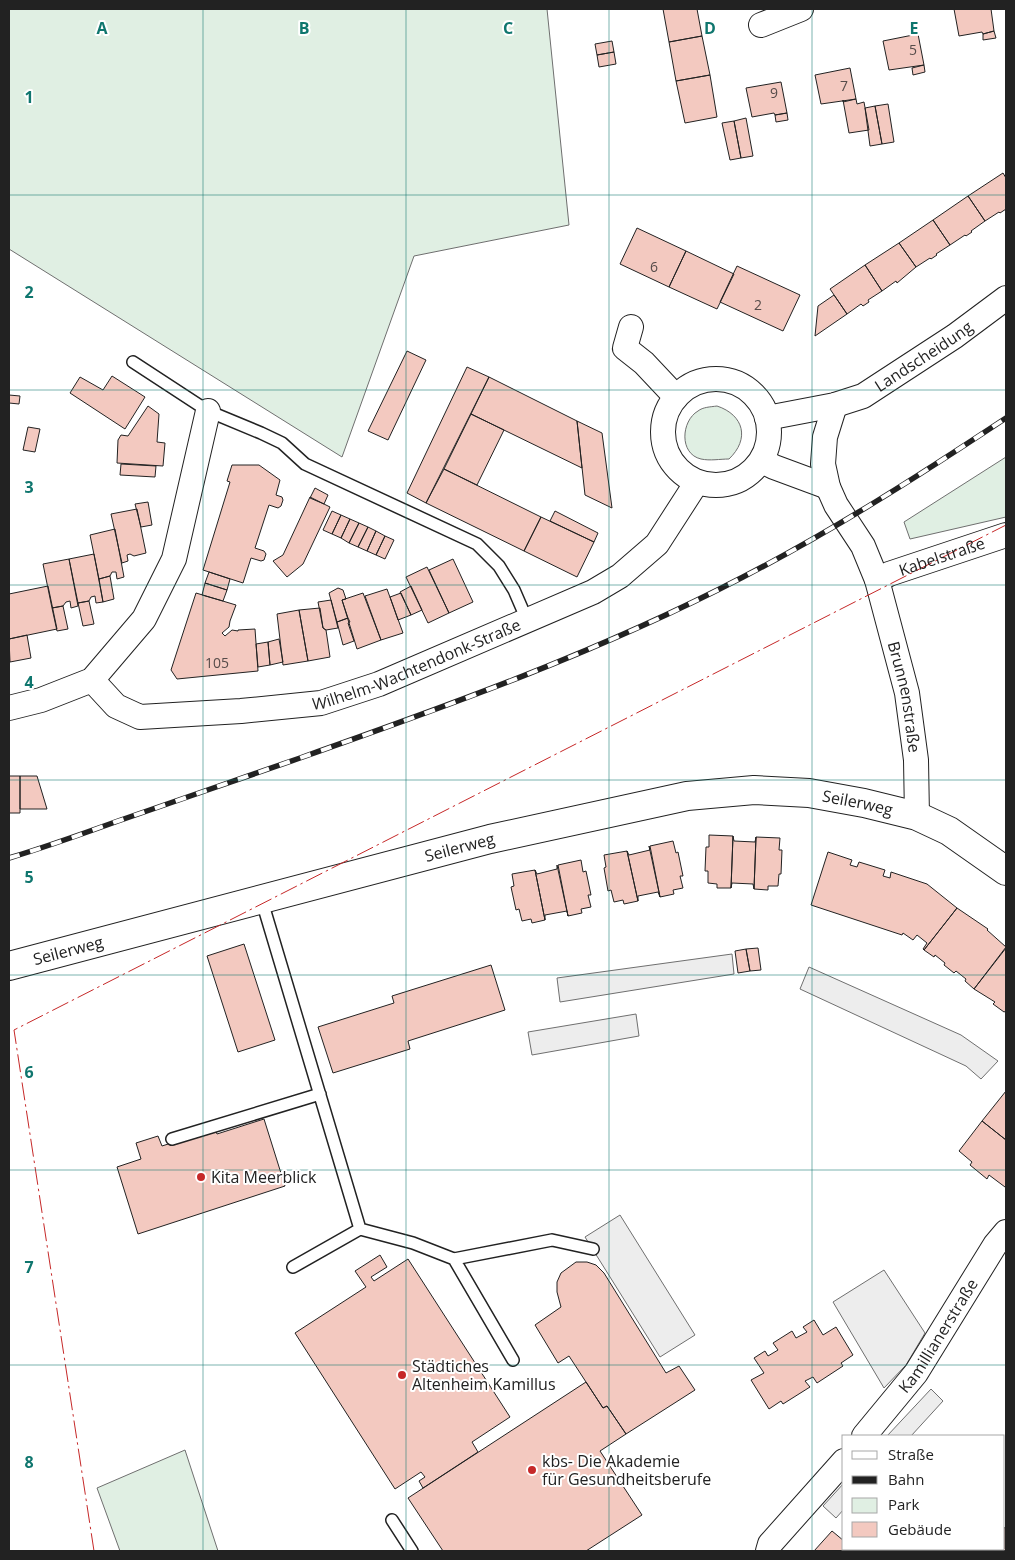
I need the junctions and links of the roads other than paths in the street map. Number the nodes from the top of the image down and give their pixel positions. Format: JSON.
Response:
{"nodes":[{"id":1,"x":801,"y":9,"type":"edge"},
{"id":2,"x":761,"y":25,"type":"dead end"},
{"id":3,"x":1006,"y":298,"type":"edge"},
{"id":4,"x":631,"y":327,"type":"dead end"},
{"id":5,"x":133,"y":362,"type":"dead end"},
{"id":6,"x":676,"y":397,"type":"junction"},
{"id":7,"x":835,"y":405,"type":"junction"},
{"id":8,"x":208,"y":411,"type":"junction"},
{"id":9,"x":767,"y":418,"type":"junction"},
{"id":10,"x":762,"y":461,"type":"junction"},
{"id":11,"x":697,"y":482,"type":"junction"},
{"id":12,"x":828,"y":487,"type":"junction"},
{"id":13,"x":1006,"y":536,"type":"edge"},
{"id":14,"x":877,"y":580,"type":"junction"},
{"id":15,"x":527,"y":620,"type":"junction"},
{"id":16,"x":92,"y":680,"type":"junction"},
{"id":17,"x":9,"y":708,"type":"edge"},
{"id":18,"x":917,"y":816,"type":"junction"},
{"id":19,"x":1006,"y":871,"type":"edge"},
{"id":20,"x":261,"y":898,"type":"junction"},
{"id":21,"x":9,"y":966,"type":"edge"},
{"id":22,"x":320,"y":1094,"type":"junction"},
{"id":23,"x":172,"y":1139,"type":"dead end"},
{"id":24,"x":360,"y":1229,"type":"junction"},
{"id":25,"x":1006,"y":1232,"type":"edge"},
{"id":26,"x":593,"y":1249,"type":"dead end"},
{"id":27,"x":454,"y":1259,"type":"junction"},
{"id":28,"x":293,"y":1267,"type":"dead end"},
{"id":29,"x":513,"y":1360,"type":"dead end"},
{"id":30,"x":865,"y":1435,"type":"edge"},
{"id":31,"x":842,"y":1463,"type":"edge"},
{"id":32,"x":392,"y":1520,"type":"dead end"},
{"id":33,"x":412,"y":1551,"type":"edge"},
{"id":34,"x":768,"y":1551,"type":"edge"}],
"edges":[{"from":1,"to":2,"type":"street"},
{"from":3,"to":7,"type":"street","name":"Landscheidung"},
{"from":4,"to":6,"type":"street"},
{"from":5,"to":8,"type":"lane"},
{"from":6,"to":9,"type":"street"},
{"from":6,"to":11,"type":"street"},
{"from":7,"to":9,"type":"street","name":"Landscheidung"},
{"from":7,"to":12,"type":"street","name":"Brunnenstraße"},
{"from":8,"to":15,"type":"lane"},
{"from":8,"to":16,"type":"street"},
{"from":9,"to":10,"type":"street"},
{"from":10,"to":11,"type":"street"},
{"from":10,"to":12,"type":"street"},
{"from":11,"to":15,"type":"street","name":"Wilhelm-Wachtendonk-Straße"},
{"from":12,"to":14,"type":"street","name":"Brunnenstraße"},
{"from":13,"to":14,"type":"street","name":"Kabelstraße"},
{"from":14,"to":18,"type":"street","name":"Brunnenstraße"},
{"from":15,"to":16,"type":"street","name":"Wilhelm-Wachtendonk-Straße"},
{"from":16,"to":17,"type":"street"},
{"from":18,"to":19,"type":"street"},
{"from":18,"to":20,"type":"street","name":"Seilerweg"},
{"from":20,"to":21,"type":"street","name":"Seilerweg"},
{"from":20,"to":22,"type":"lane"},
{"from":22,"to":23,"type":"lane"},
{"from":22,"to":24,"type":"lane"},
{"from":24,"to":27,"type":"lane"},
{"from":24,"to":28,"type":"lane"},
{"from":25,"to":30,"type":"street","name":"Kamillianerstraße"},
{"from":26,"to":27,"type":"lane"},
{"from":27,"to":29,"type":"lane"},
{"from":31,"to":34,"type":"street"},
{"from":32,"to":33,"type":"lane"}]}
